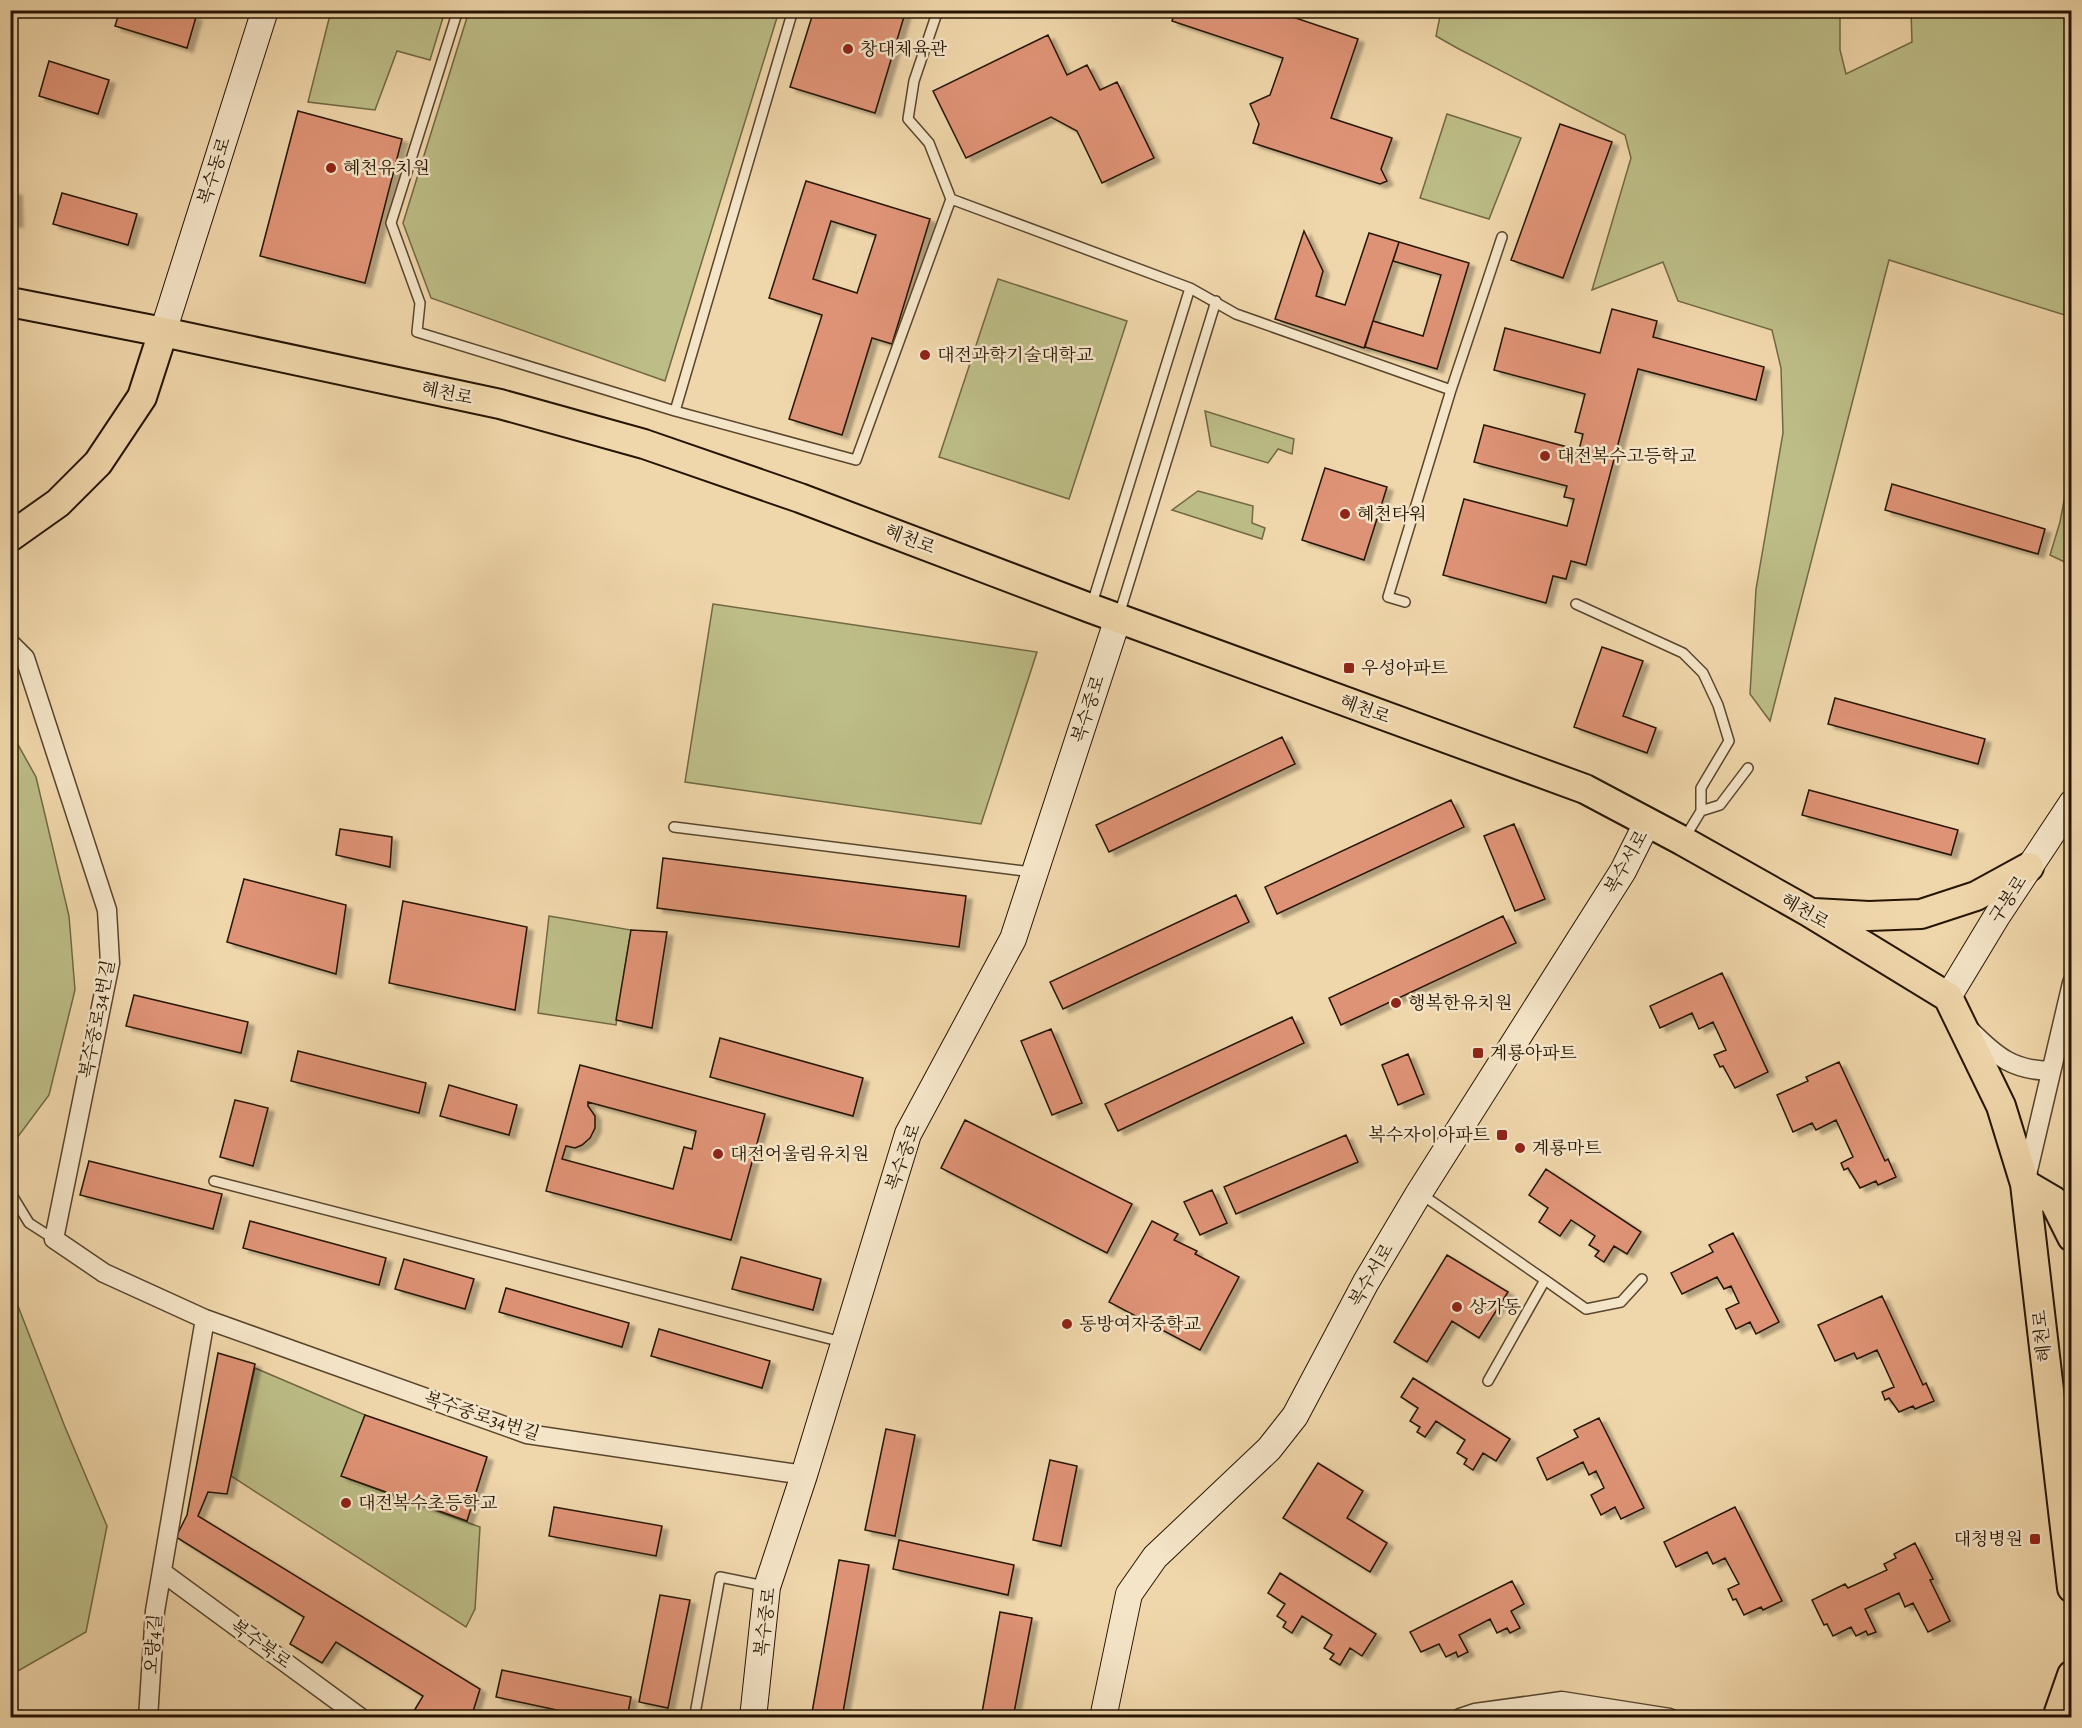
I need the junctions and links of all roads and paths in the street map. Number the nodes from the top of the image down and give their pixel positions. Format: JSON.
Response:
{"nodes":[{"id":1,"x":265,"y":10,"type":"edge"},
{"id":2,"x":458,"y":10,"type":"edge"},
{"id":3,"x":793,"y":10,"type":"edge"},
{"id":4,"x":938,"y":10,"type":"edge"},
{"id":5,"x":951,"y":199,"type":"junction"},
{"id":6,"x":1502,"y":237,"type":"dead end"},
{"id":7,"x":1190,"y":288,"type":"junction"},
{"id":8,"x":1216,"y":301,"type":"junction"},
{"id":9,"x":10,"y":302,"type":"edge"},
{"id":10,"x":163,"y":332,"type":"junction"},
{"id":11,"x":1451,"y":390,"type":"junction"},
{"id":12,"x":675,"y":411,"type":"junction"},
{"id":13,"x":10,"y":537,"type":"edge"},
{"id":14,"x":1405,"y":602,"type":"dead end"},
{"id":15,"x":1576,"y":604,"type":"dead end"},
{"id":16,"x":1090,"y":608,"type":"junction"},
{"id":17,"x":1118,"y":618,"type":"junction"},
{"id":18,"x":10,"y":643,"type":"edge"},
{"id":19,"x":1748,"y":768,"type":"dead end"},
{"id":20,"x":2072,"y":803,"type":"edge"},
{"id":21,"x":1701,"y":811,"type":"junction"},
{"id":22,"x":1647,"y":823,"type":"junction"},
{"id":23,"x":674,"y":827,"type":"dead end"},
{"id":24,"x":1683,"y":841,"type":"junction"},
{"id":25,"x":2029,"y":867,"type":"junction"},
{"id":26,"x":1034,"y":873,"type":"junction"},
{"id":27,"x":1809,"y":912,"type":"junction"},
{"id":28,"x":2072,"y":983,"type":"edge"},
{"id":29,"x":1955,"y":1010,"type":"junction"},
{"id":30,"x":2050,"y":1071,"type":"junction"},
{"id":31,"x":214,"y":1181,"type":"dead end"},
{"id":32,"x":2025,"y":1184,"type":"junction"},
{"id":33,"x":10,"y":1192,"type":"edge"},
{"id":34,"x":1419,"y":1193,"type":"junction"},
{"id":35,"x":2072,"y":1237,"type":"edge"},
{"id":36,"x":54,"y":1239,"type":"junction"},
{"id":37,"x":1642,"y":1279,"type":"dead end"},
{"id":38,"x":1545,"y":1280,"type":"junction"},
{"id":39,"x":205,"y":1319,"type":"junction"},
{"id":40,"x":843,"y":1342,"type":"junction"},
{"id":41,"x":1488,"y":1381,"type":"dead end"},
{"id":42,"x":804,"y":1475,"type":"junction"},
{"id":43,"x":162,"y":1572,"type":"junction"},
{"id":44,"x":767,"y":1587,"type":"junction"},
{"id":45,"x":2072,"y":1588,"type":"edge"},
{"id":46,"x":2072,"y":1675,"type":"edge"},
{"id":47,"x":1105,"y":1712,"type":"edge"},
{"id":48,"x":695,"y":1714,"type":"dead end"},
{"id":49,"x":148,"y":1718,"type":"edge"},
{"id":50,"x":361,"y":1718,"type":"edge"},
{"id":51,"x":753,"y":1718,"type":"edge"},
{"id":52,"x":1460,"y":1718,"type":"edge"},
{"id":53,"x":1670,"y":1718,"type":"edge"},
{"id":54,"x":2057,"y":1718,"type":"edge"}],
"edges":[{"from":1,"to":10,"type":"street","name":"복수동로"},
{"from":2,"to":12,"type":"lane"},
{"from":3,"to":12,"type":"lane"},
{"from":4,"to":5,"type":"lane"},
{"from":5,"to":7,"type":"lane"},
{"from":5,"to":12,"type":"lane"},
{"from":6,"to":11,"type":"lane"},
{"from":7,"to":8,"type":"lane"},
{"from":7,"to":16,"type":"lane"},
{"from":8,"to":11,"type":"lane"},
{"from":8,"to":17,"type":"lane"},
{"from":9,"to":10,"type":"main road","name":"혜천로"},
{"from":10,"to":13,"type":"main road"},
{"from":10,"to":16,"type":"main road","name":"혜천로"},
{"from":11,"to":14,"type":"lane"},
{"from":15,"to":21,"type":"lane"},
{"from":16,"to":17,"type":"main road","name":"혜천로"},
{"from":17,"to":22,"type":"main road","name":"혜천로"},
{"from":17,"to":26,"type":"street","name":"복수중로"},
{"from":18,"to":36,"type":"street","name":"복수중로34번길"},
{"from":19,"to":21,"type":"lane"},
{"from":20,"to":25,"type":"street","name":"구봉로"},
{"from":21,"to":24,"type":"lane"},
{"from":22,"to":24,"type":"main road","name":"혜천로"},
{"from":22,"to":34,"type":"street","name":"복수서로"},
{"from":23,"to":26,"type":"lane"},
{"from":24,"to":27,"type":"main road","name":"혜천로"},
{"from":25,"to":27,"type":"main road"},
{"from":25,"to":29,"type":"street","name":"구봉로"},
{"from":26,"to":40,"type":"street","name":"복수중로"},
{"from":27,"to":29,"type":"main road","name":"혜천로"},
{"from":28,"to":30,"type":"street"},
{"from":29,"to":30,"type":"street"},
{"from":29,"to":32,"type":"main road","name":"혜천로"},
{"from":30,"to":32,"type":"street"},
{"from":31,"to":40,"type":"lane"},
{"from":32,"to":35,"type":"main road"},
{"from":32,"to":45,"type":"main road","name":"혜천로"},
{"from":33,"to":36,"type":"lane"},
{"from":34,"to":38,"type":"lane"},
{"from":34,"to":47,"type":"street","name":"복수서로"},
{"from":36,"to":39,"type":"street","name":"복수중로34번길"},
{"from":37,"to":38,"type":"lane"},
{"from":38,"to":41,"type":"lane"},
{"from":39,"to":42,"type":"street","name":"복수중로34번길"},
{"from":39,"to":43,"type":"street"},
{"from":40,"to":42,"type":"street","name":"복수중로"},
{"from":42,"to":44,"type":"street","name":"복수중로"},
{"from":43,"to":49,"type":"street","name":"오량4길"},
{"from":43,"to":50,"type":"street","name":"복수북로"},
{"from":44,"to":48,"type":"lane"},
{"from":44,"to":51,"type":"street","name":"복수중로"},
{"from":46,"to":54,"type":"main road"},
{"from":52,"to":53,"type":"street"}]}
